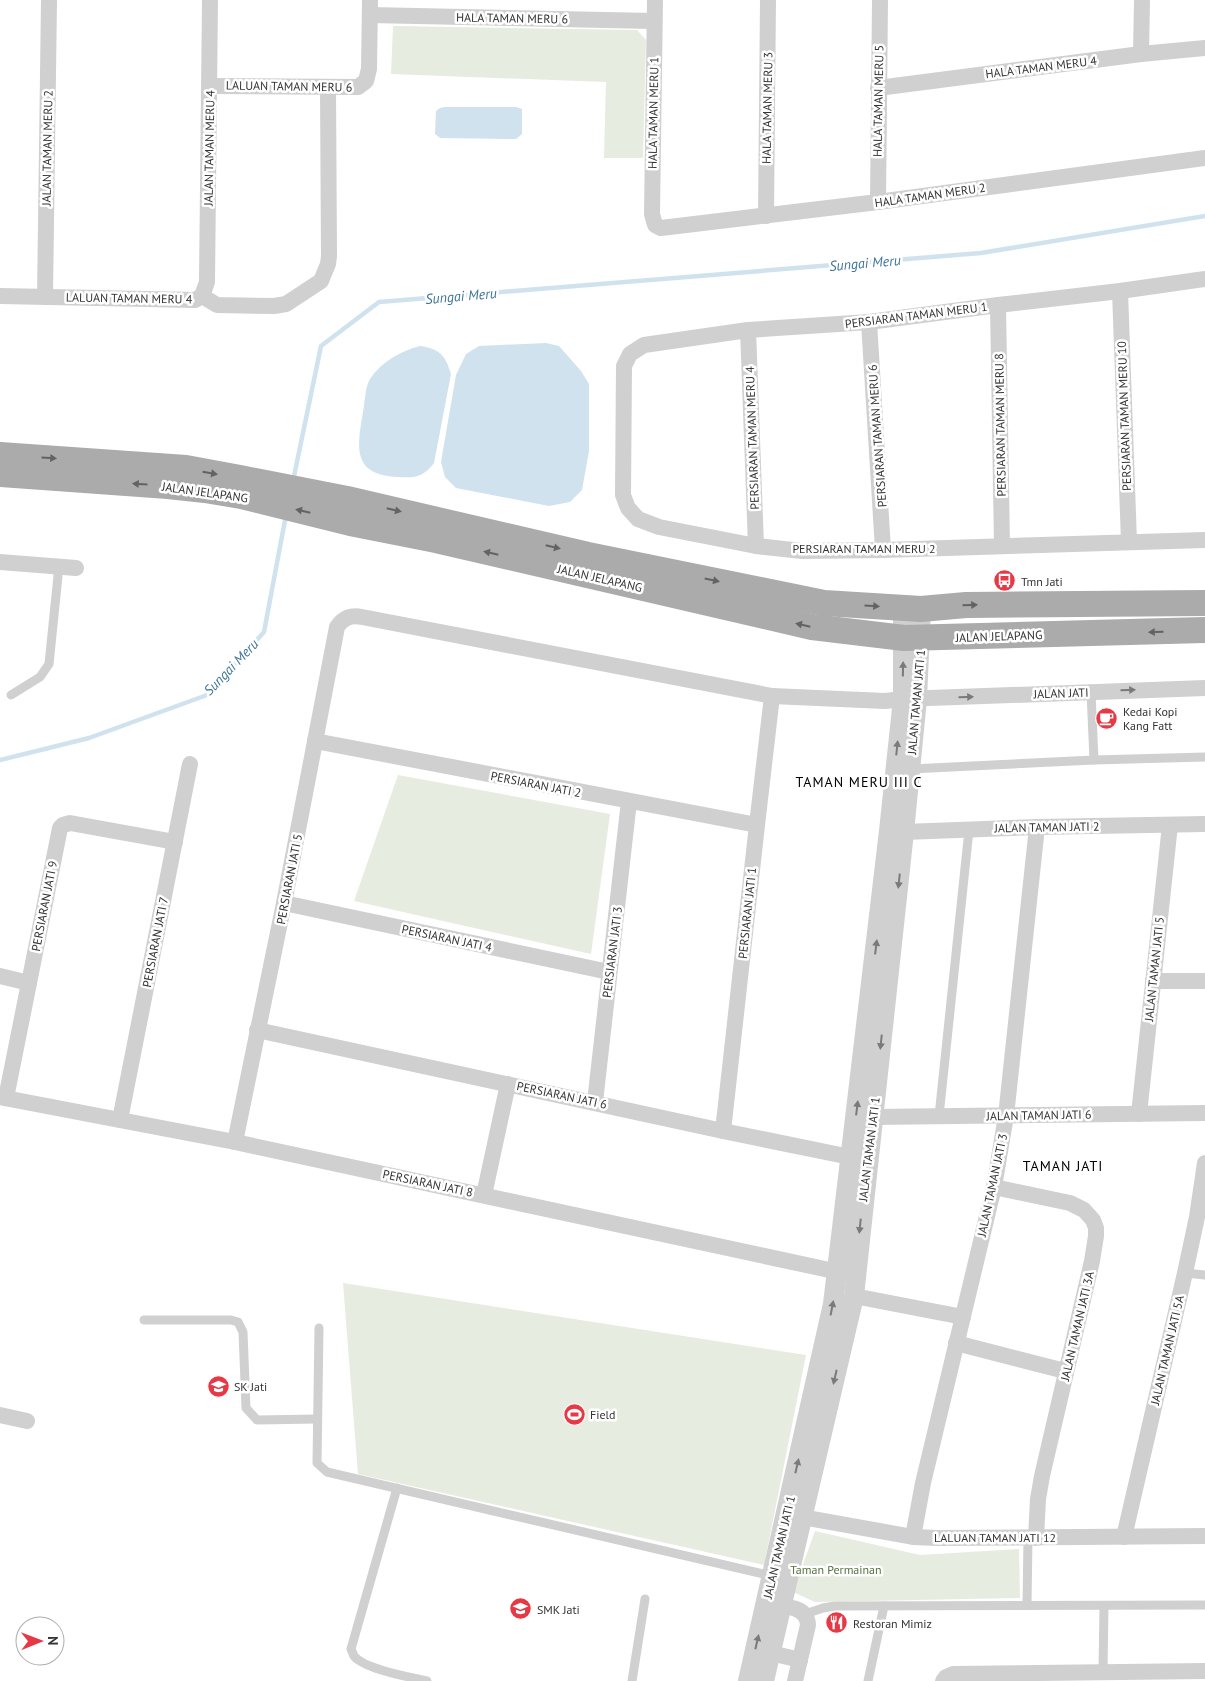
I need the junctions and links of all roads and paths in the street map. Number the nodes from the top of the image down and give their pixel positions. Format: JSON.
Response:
{"nodes":[{"id":1,"x":50,"y":0,"type":"edge"},
{"id":2,"x":210,"y":0,"type":"edge"},
{"id":3,"x":655,"y":0,"type":"edge"},
{"id":4,"x":768,"y":0,"type":"edge"},
{"id":5,"x":880,"y":0,"type":"edge"},
{"id":6,"x":1142,"y":0,"type":"edge"},
{"id":7,"x":370,"y":8,"type":"edge"},
{"id":8,"x":654,"y":21,"type":"junction"},
{"id":9,"x":1205,"y":48,"type":"edge"},
{"id":10,"x":1141,"y":54,"type":"junction"},
{"id":11,"x":210,"y":86,"type":"junction"},
{"id":12,"x":328,"y":87,"type":"junction"},
{"id":13,"x":878,"y":88,"type":"junction"},
{"id":14,"x":1205,"y":158,"type":"edge"},
{"id":15,"x":878,"y":202,"type":"junction"},
{"id":16,"x":766,"y":216,"type":"junction"},
{"id":17,"x":655,"y":225,"type":"joint"},
{"id":18,"x":1205,"y":279,"type":"edge"},
{"id":19,"x":1120,"y":291,"type":"junction"},
{"id":20,"x":0,"y":296,"type":"edge"},
{"id":21,"x":202,"y":296,"type":"junction"},
{"id":22,"x":45,"y":297,"type":"junction"},
{"id":23,"x":998,"y":305,"type":"junction"},
{"id":24,"x":870,"y":322,"type":"junction"},
{"id":25,"x":748,"y":330,"type":"junction"},
{"id":26,"x":630,"y":354,"type":"joint"},
{"id":27,"x":0,"y":455,"type":"edge"},
{"id":28,"x":0,"y":474,"type":"edge"},
{"id":29,"x":240,"y":487,"type":"junction"},
{"id":30,"x":349,"y":511,"type":"junction"},
{"id":31,"x":1205,"y":540,"type":"edge"},
{"id":32,"x":1129,"y":542,"type":"junction"},
{"id":33,"x":756,"y":546,"type":"junction"},
{"id":34,"x":1002,"y":546,"type":"junction"},
{"id":35,"x":883,"y":550,"type":"junction"},
{"id":36,"x":0,"y":562,"type":"edge"},
{"id":37,"x":59,"y":566,"type":"junction"},
{"id":38,"x":76,"y":568,"type":"dead end"},
{"id":39,"x":1205,"y":603,"type":"edge"},
{"id":40,"x":912,"y":609,"type":"junction"},
{"id":41,"x":345,"y":618,"type":"joint"},
{"id":42,"x":1205,"y":630,"type":"edge"},
{"id":43,"x":912,"y":638,"type":"junction"},
{"id":44,"x":1205,"y":688,"type":"edge"},
{"id":45,"x":1091,"y":692,"type":"junction"},
{"id":46,"x":11,"y":696,"type":"dead end"},
{"id":47,"x":772,"y":696,"type":"junction"},
{"id":48,"x":910,"y":699,"type":"junction"},
{"id":49,"x":315,"y":741,"type":"junction"},
{"id":50,"x":1205,"y":757,"type":"edge"},
{"id":51,"x":1094,"y":760,"type":"junction"},
{"id":52,"x":190,"y":764,"type":"dead end"},
{"id":53,"x":910,"y":769,"type":"junction"},
{"id":54,"x":629,"y":802,"type":"junction"},
{"id":55,"x":757,"y":824,"type":"junction"},
{"id":56,"x":1205,"y":824,"type":"edge"},
{"id":57,"x":1170,"y":825,"type":"junction"},
{"id":58,"x":1037,"y":827,"type":"junction"},
{"id":59,"x":969,"y":830,"type":"junction"},
{"id":60,"x":897,"y":832,"type":"junction"},
{"id":61,"x":175,"y":842,"type":"junction"},
{"id":62,"x":284,"y":903,"type":"junction"},
{"id":63,"x":609,"y":972,"type":"junction"},
{"id":64,"x":0,"y":976,"type":"edge"},
{"id":65,"x":1152,"y":981,"type":"junction"},
{"id":66,"x":1205,"y":981,"type":"edge"},
{"id":67,"x":29,"y":983,"type":"junction"},
{"id":68,"x":257,"y":1030,"type":"junction"},
{"id":69,"x":508,"y":1084,"type":"junction"},
{"id":70,"x":3,"y":1098,"type":"edge"},
{"id":71,"x":595,"y":1102,"type":"junction"},
{"id":72,"x":1205,"y":1113,"type":"edge"},
{"id":73,"x":1139,"y":1114,"type":"junction"},
{"id":74,"x":939,"y":1116,"type":"junction"},
{"id":75,"x":1006,"y":1116,"type":"junction"},
{"id":76,"x":873,"y":1117,"type":"junction"},
{"id":77,"x":120,"y":1120,"type":"junction"},
{"id":78,"x":723,"y":1131,"type":"junction"},
{"id":79,"x":235,"y":1142,"type":"junction"},
{"id":80,"x":860,"y":1159,"type":"junction"},
{"id":81,"x":1205,"y":1162,"type":"edge"},
{"id":82,"x":994,"y":1187,"type":"junction"},
{"id":83,"x":484,"y":1195,"type":"junction"},
{"id":84,"x":1185,"y":1273,"type":"junction"},
{"id":85,"x":1205,"y":1275,"type":"edge"},
{"id":86,"x":849,"y":1281,"type":"junction"},
{"id":87,"x":963,"y":1317,"type":"junction"},
{"id":88,"x":144,"y":1320,"type":"dead end"},
{"id":89,"x":319,"y":1328,"type":"dead end"},
{"id":90,"x":956,"y":1343,"type":"junction"},
{"id":91,"x":1066,"y":1372,"type":"junction"},
{"id":92,"x":0,"y":1415,"type":"edge"},
{"id":93,"x":317,"y":1419,"type":"junction"},
{"id":94,"x":26,"y":1421,"type":"dead end"},
{"id":95,"x":397,"y":1488,"type":"junction"},
{"id":96,"x":795,"y":1515,"type":"junction"},
{"id":97,"x":1205,"y":1536,"type":"edge"},
{"id":98,"x":913,"y":1537,"type":"junction"},
{"id":99,"x":1124,"y":1537,"type":"junction"},
{"id":100,"x":1032,"y":1538,"type":"junction"},
{"id":101,"x":772,"y":1576,"type":"junction"},
{"id":102,"x":645,"y":1599,"type":"dead end"},
{"id":103,"x":774,"y":1604,"type":"junction"},
{"id":104,"x":1027,"y":1605,"type":"junction"},
{"id":105,"x":884,"y":1606,"type":"junction"},
{"id":106,"x":1104,"y":1606,"type":"junction"},
{"id":107,"x":1205,"y":1606,"type":"edge"},
{"id":108,"x":805,"y":1614,"type":"junction"},
{"id":109,"x":771,"y":1653,"type":"junction"},
{"id":110,"x":800,"y":1660,"type":"junction"},
{"id":111,"x":1103,"y":1671,"type":"junction"},
{"id":112,"x":1205,"y":1671,"type":"edge"},
{"id":113,"x":1179,"y":1676,"type":"edge"},
{"id":114,"x":427,"y":1681,"type":"edge"},
{"id":115,"x":632,"y":1681,"type":"edge"},
{"id":116,"x":748,"y":1681,"type":"edge"},
{"id":117,"x":764,"y":1681,"type":"edge"},
{"id":118,"x":795,"y":1681,"type":"edge"},
{"id":119,"x":868,"y":1681,"type":"edge"},
{"id":120,"x":943,"y":1681,"type":"edge"}],
"edges":[{"from":1,"to":22,"type":"street","name":"JALAN TAMAN MERU 2"},
{"from":2,"to":11,"type":"street","name":"JALAN TAMAN MERU 4"},
{"from":3,"to":8,"type":"street","name":"HALA TAMAN MERU 1"},
{"from":4,"to":16,"type":"street","name":"HALA TAMAN MERU 3"},
{"from":5,"to":13,"type":"street","name":"HALA TAMAN MERU 5"},
{"from":6,"to":10,"type":"street"},
{"from":7,"to":8,"type":"street","name":"HALA TAMAN MERU 6"},
{"from":7,"to":12,"type":"street","name":"LALUAN TAMAN MERU 6"},
{"from":8,"to":17,"type":"street","name":"HALA TAMAN MERU 1"},
{"from":9,"to":10,"type":"street","name":"HALA TAMAN MERU 4"},
{"from":10,"to":13,"type":"street","name":"HALA TAMAN MERU 4"},
{"from":11,"to":12,"type":"street","name":"LALUAN TAMAN MERU 6"},
{"from":11,"to":21,"type":"street","name":"JALAN TAMAN MERU 4"},
{"from":12,"to":21,"type":"street","name":"LALUAN TAMAN MERU 4"},
{"from":13,"to":15,"type":"street","name":"HALA TAMAN MERU 5"},
{"from":14,"to":15,"type":"street","name":"HALA TAMAN MERU 2"},
{"from":15,"to":16,"type":"street","name":"HALA TAMAN MERU 2"},
{"from":16,"to":17,"type":"street","name":"HALA TAMAN MERU 2"},
{"from":18,"to":19,"type":"street","name":"PERSIARAN TAMAN MERU 1"},
{"from":19,"to":23,"type":"street","name":"PERSIARAN TAMAN MERU 1"},
{"from":19,"to":32,"type":"street","name":"PERSIARAN TAMAN MERU 10"},
{"from":20,"to":22,"type":"street","name":"LALUAN TAMAN MERU 4"},
{"from":21,"to":22,"type":"street","name":"LALUAN TAMAN MERU 4"},
{"from":23,"to":24,"type":"street","name":"PERSIARAN TAMAN MERU 1"},
{"from":23,"to":34,"type":"street","name":"PERSIARAN TAMAN MERU 8"},
{"from":24,"to":25,"type":"street","name":"PERSIARAN TAMAN MERU 1"},
{"from":24,"to":35,"type":"street","name":"PERSIARAN TAMAN MERU 6"},
{"from":25,"to":26,"type":"street","name":"PERSIARAN TAMAN MERU 1"},
{"from":25,"to":33,"type":"street","name":"PERSIARAN TAMAN MERU 4"},
{"from":26,"to":33,"type":"street","name":"PERSIARAN TAMAN MERU 2"},
{"from":27,"to":29,"type":"main road","name":"JALAN JELAPANG","one_way":true},
{"from":29,"to":28,"type":"main road","name":"JALAN JELAPANG","one_way":true},
{"from":29,"to":30,"type":"main road","name":"JALAN JELAPANG"},
{"from":30,"to":40,"type":"main road","name":"JALAN JELAPANG","one_way":true},
{"from":43,"to":30,"type":"main road","name":"JALAN JELAPANG","one_way":true},
{"from":31,"to":32,"type":"street","name":"PERSIARAN TAMAN MERU 2"},
{"from":32,"to":34,"type":"street","name":"PERSIARAN TAMAN MERU 2"},
{"from":33,"to":35,"type":"street","name":"PERSIARAN TAMAN MERU 2"},
{"from":34,"to":35,"type":"street","name":"PERSIARAN TAMAN MERU 2"},
{"from":36,"to":37,"type":"street"},
{"from":37,"to":38,"type":"street"},
{"from":37,"to":46,"type":"lane"},
{"from":40,"to":39,"type":"main road","name":"JALAN JELAPANG","one_way":true},
{"from":40,"to":43,"type":"street","name":"JALAN TAMAN JATI 1"},
{"from":41,"to":47,"type":"street","name":"JALAN JATI"},
{"from":41,"to":49,"type":"street","name":"PERSIARAN JATI 5"},
{"from":42,"to":43,"type":"main road","name":"JALAN JELAPANG","one_way":true},
{"from":43,"to":48,"type":"street","name":"JALAN TAMAN JATI 1"},
{"from":45,"to":44,"type":"street","name":"JALAN JATI","one_way":true},
{"from":48,"to":45,"type":"street","name":"JALAN JATI","one_way":true},
{"from":45,"to":51,"type":"lane"},
{"from":47,"to":48,"type":"street","name":"JALAN JATI"},
{"from":47,"to":55,"type":"street","name":"PERSIARAN JATI 1"},
{"from":48,"to":53,"type":"street","name":"JALAN TAMAN JATI 1"},
{"from":60,"to":48,"type":"street","name":"JALAN TAMAN JATI 1","one_way":true},
{"from":49,"to":54,"type":"street","name":"PERSIARAN JATI 2"},
{"from":49,"to":62,"type":"street","name":"PERSIARAN JATI 5"},
{"from":50,"to":51,"type":"lane"},
{"from":51,"to":53,"type":"lane"},
{"from":52,"to":61,"type":"street","name":"PERSIARAN JATI 7"},
{"from":53,"to":60,"type":"street","name":"JALAN TAMAN JATI 1"},
{"from":54,"to":55,"type":"street","name":"PERSIARAN JATI 2"},
{"from":54,"to":63,"type":"street","name":"PERSIARAN JATI 3"},
{"from":55,"to":78,"type":"street","name":"PERSIARAN JATI 1"},
{"from":56,"to":57,"type":"street","name":"JALAN TAMAN JATI 2"},
{"from":57,"to":58,"type":"street","name":"JALAN TAMAN JATI 2"},
{"from":57,"to":65,"type":"street","name":"JALAN TAMAN JATI 5"},
{"from":58,"to":59,"type":"street","name":"JALAN TAMAN JATI 2"},
{"from":58,"to":75,"type":"street","name":"JALAN TAMAN JATI 3"},
{"from":59,"to":60,"type":"street","name":"JALAN TAMAN JATI 2"},
{"from":59,"to":74,"type":"lane"},
{"from":60,"to":76,"type":"street","name":"JALAN TAMAN JATI 1","one_way":true},
{"from":80,"to":60,"type":"street","name":"JALAN TAMAN JATI 1","one_way":true},
{"from":61,"to":67,"type":"street","name":"PERSIARAN JATI 9"},
{"from":61,"to":77,"type":"street","name":"PERSIARAN JATI 7"},
{"from":62,"to":63,"type":"street","name":"PERSIARAN JATI 4"},
{"from":62,"to":68,"type":"street","name":"PERSIARAN JATI 5"},
{"from":63,"to":71,"type":"street","name":"PERSIARAN JATI 3"},
{"from":64,"to":67,"type":"street"},
{"from":65,"to":66,"type":"street"},
{"from":65,"to":73,"type":"street","name":"JALAN TAMAN JATI 5"},
{"from":67,"to":70,"type":"street","name":"PERSIARAN JATI 9"},
{"from":68,"to":69,"type":"street","name":"PERSIARAN JATI 6"},
{"from":68,"to":79,"type":"street","name":"PERSIARAN JATI 5"},
{"from":69,"to":71,"type":"street","name":"PERSIARAN JATI 6"},
{"from":69,"to":83,"type":"street"},
{"from":70,"to":77,"type":"street","name":"PERSIARAN JATI 8"},
{"from":71,"to":78,"type":"street","name":"PERSIARAN JATI 6"},
{"from":72,"to":73,"type":"street","name":"JALAN TAMAN JATI 6"},
{"from":73,"to":75,"type":"street","name":"JALAN TAMAN JATI 6"},
{"from":74,"to":75,"type":"street","name":"JALAN TAMAN JATI 6"},
{"from":74,"to":76,"type":"street","name":"JALAN TAMAN JATI 6"},
{"from":75,"to":82,"type":"street","name":"JALAN TAMAN JATI 3"},
{"from":76,"to":80,"type":"street","name":"JALAN TAMAN JATI 1"},
{"from":77,"to":79,"type":"street","name":"PERSIARAN JATI 8"},
{"from":78,"to":80,"type":"street","name":"PERSIARAN JATI 6"},
{"from":79,"to":83,"type":"street","name":"PERSIARAN JATI 8"},
{"from":80,"to":86,"type":"street","name":"JALAN TAMAN JATI 1"},
{"from":81,"to":84,"type":"street","name":"JALAN TAMAN JATI 5A"},
{"from":82,"to":87,"type":"street","name":"JALAN TAMAN JATI 3"},
{"from":82,"to":91,"type":"street","name":"JALAN TAMAN JATI 3A"},
{"from":83,"to":86,"type":"street","name":"PERSIARAN JATI 8"},
{"from":84,"to":85,"type":"lane"},
{"from":84,"to":99,"type":"street","name":"JALAN TAMAN JATI 5A"},
{"from":86,"to":87,"type":"street","name":"PERSIARAN JATI 8"},
{"from":86,"to":96,"type":"street","name":"JALAN TAMAN JATI 1","one_way":true},
{"from":96,"to":86,"type":"street","name":"JALAN TAMAN JATI 1","one_way":true},
{"from":87,"to":90,"type":"street","name":"JALAN TAMAN JATI 3"},
{"from":88,"to":93,"type":"lane"},
{"from":89,"to":93,"type":"lane"},
{"from":90,"to":91,"type":"street"},
{"from":90,"to":98,"type":"street","name":"JALAN TAMAN JATI 3"},
{"from":91,"to":100,"type":"street","name":"JALAN TAMAN JATI 3A"},
{"from":92,"to":94,"type":"street"},
{"from":93,"to":95,"type":"lane"},
{"from":95,"to":101,"type":"lane"},
{"from":95,"to":114,"type":"lane"},
{"from":96,"to":98,"type":"street","name":"LALUAN TAMAN JATI 12"},
{"from":96,"to":101,"type":"street","name":"JALAN TAMAN JATI 1"},
{"from":96,"to":103,"type":"street","name":"JALAN TAMAN JATI 1"},
{"from":97,"to":99,"type":"street","name":"LALUAN TAMAN JATI 12"},
{"from":98,"to":100,"type":"street","name":"LALUAN TAMAN JATI 12"},
{"from":99,"to":100,"type":"street","name":"LALUAN TAMAN JATI 12"},
{"from":100,"to":104,"type":"lane","name":"JALAN TAMAN JATI 3A"},
{"from":101,"to":103,"type":"street","name":"JALAN TAMAN JATI 1"},
{"from":102,"to":115,"type":"lane"},
{"from":103,"to":108,"type":"street"},
{"from":103,"to":109,"type":"street","name":"JALAN TAMAN JATI 1"},
{"from":116,"to":103,"type":"street","name":"JALAN TAMAN JATI 1","one_way":true},
{"from":104,"to":105,"type":"lane"},
{"from":104,"to":106,"type":"lane"},
{"from":105,"to":108,"type":"lane"},
{"from":105,"to":119,"type":"lane"},
{"from":106,"to":107,"type":"lane"},
{"from":106,"to":111,"type":"lane"},
{"from":108,"to":110,"type":"street"},
{"from":109,"to":110,"type":"street"},
{"from":109,"to":117,"type":"street","name":"JALAN TAMAN JATI 1"},
{"from":110,"to":118,"type":"street"},
{"from":111,"to":113,"type":"street"},
{"from":111,"to":120,"type":"street"},
{"from":112,"to":113,"type":"street"}]}
